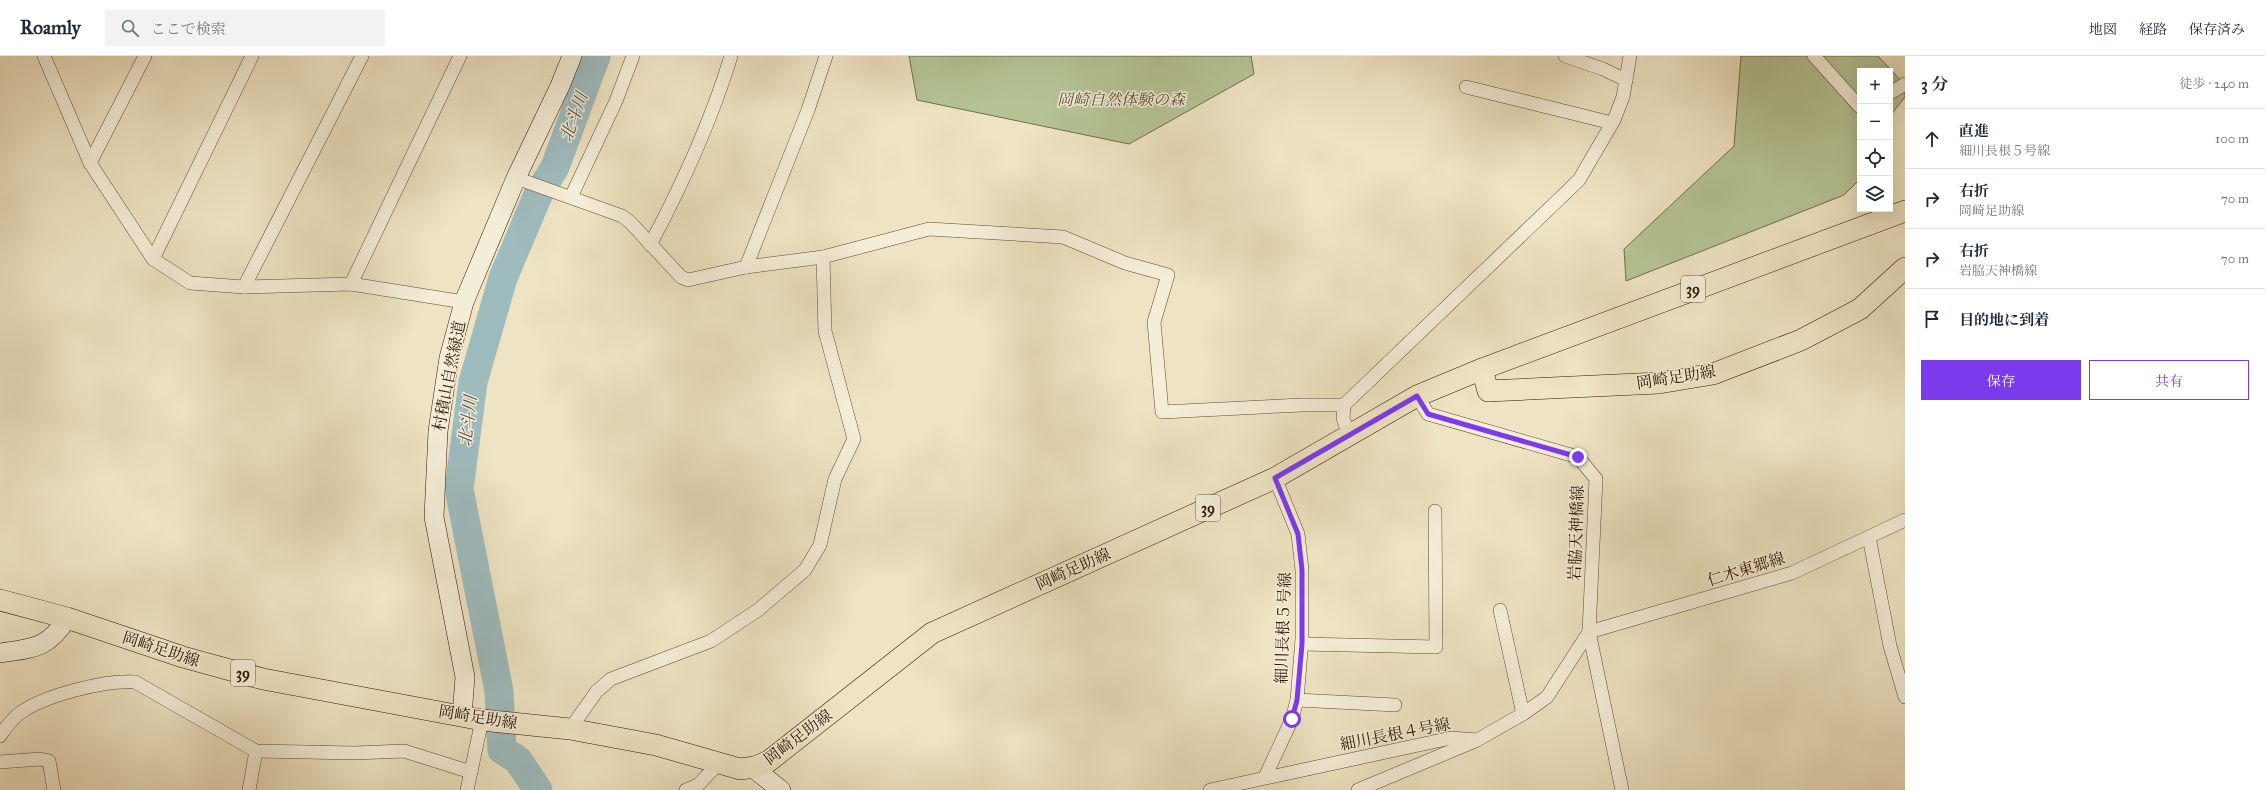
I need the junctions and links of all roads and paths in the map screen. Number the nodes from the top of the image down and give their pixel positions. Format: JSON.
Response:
{"nodes":[{"id":1,"x":44,"y":56,"type":"edge"},
{"id":2,"x":145,"y":56,"type":"edge"},
{"id":3,"x":252,"y":56,"type":"edge"},
{"id":4,"x":362,"y":56,"type":"edge"},
{"id":5,"x":460,"y":56,"type":"edge"},
{"id":6,"x":572,"y":56,"type":"edge"},
{"id":7,"x":633,"y":56,"type":"edge"},
{"id":8,"x":731,"y":56,"type":"edge"},
{"id":9,"x":826,"y":56,"type":"edge"},
{"id":10,"x":1565,"y":56,"type":"edge"},
{"id":11,"x":1630,"y":56,"type":"edge"},
{"id":12,"x":1814,"y":56,"type":"edge"},
{"id":13,"x":1626,"y":80,"type":"junction"},
{"id":14,"x":1905,"y":84,"type":"edge"},
{"id":15,"x":1466,"y":87,"type":"dead end"},
{"id":16,"x":1893,"y":91,"type":"edge"},
{"id":17,"x":1857,"y":104,"type":"edge"},
{"id":18,"x":1612,"y":123,"type":"junction"},
{"id":19,"x":90,"y":163,"type":"junction"},
{"id":20,"x":521,"y":180,"type":"junction"},
{"id":21,"x":565,"y":195,"type":"junction"},
{"id":22,"x":1905,"y":211,"type":"edge"},
{"id":23,"x":650,"y":245,"type":"junction"},
{"id":24,"x":823,"y":257,"type":"junction"},
{"id":25,"x":153,"y":259,"type":"junction"},
{"id":26,"x":746,"y":267,"type":"junction"},
{"id":27,"x":1905,"y":268,"type":"edge"},
{"id":28,"x":350,"y":284,"type":"junction"},
{"id":29,"x":244,"y":287,"type":"junction"},
{"id":30,"x":464,"y":302,"type":"junction"},
{"id":31,"x":1482,"y":369,"type":"junction"},
{"id":32,"x":1417,"y":396,"type":"junction"},
{"id":33,"x":1344,"y":405,"type":"junction"},
{"id":34,"x":1348,"y":435,"type":"junction"},
{"id":35,"x":1275,"y":478,"type":"junction"},
{"id":36,"x":1435,"y":511,"type":"dead end"},
{"id":37,"x":1905,"y":520,"type":"edge"},
{"id":38,"x":1869,"y":537,"type":"junction"},
{"id":39,"x":0,"y":600,"type":"edge"},
{"id":40,"x":1500,"y":610,"type":"dead end"},
{"id":41,"x":67,"y":618,"type":"junction"},
{"id":42,"x":1589,"y":632,"type":"junction"},
{"id":43,"x":1302,"y":644,"type":"junction"},
{"id":44,"x":0,"y":653,"type":"edge"},
{"id":45,"x":1905,"y":697,"type":"edge"},
{"id":46,"x":1297,"y":700,"type":"junction"},
{"id":47,"x":1395,"y":705,"type":"dead end"},
{"id":48,"x":1523,"y":714,"type":"junction"},
{"id":49,"x":462,"y":716,"type":"junction"},
{"id":50,"x":494,"y":721,"type":"junction"},
{"id":51,"x":570,"y":729,"type":"junction"},
{"id":52,"x":0,"y":736,"type":"edge"},
{"id":53,"x":1476,"y":740,"type":"junction"},
{"id":54,"x":256,"y":751,"type":"junction"},
{"id":55,"x":0,"y":762,"type":"edge"},
{"id":56,"x":720,"y":762,"type":"junction"},
{"id":57,"x":753,"y":768,"type":"junction"},
{"id":58,"x":471,"y":772,"type":"junction"},
{"id":59,"x":1265,"y":777,"type":"junction"},
{"id":60,"x":699,"y":788,"type":"edge"},
{"id":61,"x":54,"y":790,"type":"edge"},
{"id":62,"x":249,"y":790,"type":"edge"},
{"id":63,"x":467,"y":790,"type":"edge"},
{"id":64,"x":686,"y":790,"type":"edge"},
{"id":65,"x":781,"y":790,"type":"edge"},
{"id":66,"x":1210,"y":790,"type":"edge"},
{"id":67,"x":1358,"y":790,"type":"edge"},
{"id":68,"x":1622,"y":790,"type":"edge"}],
"edges":[{"from":1,"to":19,"type":"street"},
{"from":2,"to":19,"type":"street"},
{"from":3,"to":25,"type":"street"},
{"from":4,"to":29,"type":"street"},
{"from":5,"to":28,"type":"street"},
{"from":6,"to":20,"type":"street","name":"村積山自然緑道"},
{"from":7,"to":21,"type":"street"},
{"from":8,"to":23,"type":"street"},
{"from":9,"to":26,"type":"street"},
{"from":10,"to":13,"type":"street"},
{"from":11,"to":13,"type":"street"},
{"from":12,"to":17,"type":"street"},
{"from":13,"to":18,"type":"street"},
{"from":14,"to":16,"type":"street"},
{"from":15,"to":18,"type":"street"},
{"from":18,"to":33,"type":"street"},
{"from":19,"to":25,"type":"street"},
{"from":20,"to":21,"type":"street"},
{"from":20,"to":30,"type":"street","name":"村積山自然緑道"},
{"from":21,"to":23,"type":"street"},
{"from":22,"to":31,"type":"main road","name":"岡崎足助線","number":"39"},
{"from":23,"to":26,"type":"street"},
{"from":24,"to":26,"type":"street"},
{"from":24,"to":33,"type":"street"},
{"from":24,"to":51,"type":"street"},
{"from":25,"to":29,"type":"street"},
{"from":27,"to":31,"type":"main road","name":"岡崎足助線"},
{"from":28,"to":29,"type":"street"},
{"from":28,"to":30,"type":"street"},
{"from":30,"to":49,"type":"street","name":"村積山自然緑道"},
{"from":31,"to":32,"type":"main road","name":"岡崎足助線","number":"39"},
{"from":32,"to":34,"type":"main road","name":"岡崎足助線","number":"39"},
{"from":32,"to":42,"type":"street","name":"岩脇天神橋線"},
{"from":33,"to":34,"type":"street"},
{"from":34,"to":35,"type":"main road","name":"岡崎足助線","number":"39"},
{"from":35,"to":43,"type":"street","name":"細川長根５号線"},
{"from":35,"to":57,"type":"main road","name":"岡崎足助線","number":"39"},
{"from":36,"to":43,"type":"street"},
{"from":37,"to":38,"type":"street","name":"仁木東郷線"},
{"from":38,"to":42,"type":"street","name":"仁木東郷線"},
{"from":38,"to":45,"type":"street"},
{"from":39,"to":41,"type":"main road","name":"岡崎足助線","number":"39"},
{"from":40,"to":48,"type":"street"},
{"from":41,"to":44,"type":"street"},
{"from":41,"to":49,"type":"main road","name":"岡崎足助線","number":"39"},
{"from":42,"to":48,"type":"street"},
{"from":42,"to":68,"type":"street","name":"岩脇天神橋線"},
{"from":43,"to":46,"type":"street","name":"細川長根５号線"},
{"from":46,"to":47,"type":"street"},
{"from":46,"to":59,"type":"street","name":"細川長根５号線"},
{"from":48,"to":53,"type":"street"},
{"from":49,"to":50,"type":"main road","name":"岡崎足助線","number":"39"},
{"from":50,"to":51,"type":"main road","name":"岡崎足助線","number":"39"},
{"from":50,"to":58,"type":"street"},
{"from":51,"to":56,"type":"main road","name":"岡崎足助線","number":"39"},
{"from":52,"to":54,"type":"street"},
{"from":53,"to":59,"type":"street","name":"細川長根４号線"},
{"from":53,"to":67,"type":"street"},
{"from":54,"to":58,"type":"street"},
{"from":54,"to":62,"type":"street"},
{"from":55,"to":61,"type":"street"},
{"from":56,"to":57,"type":"main road","name":"岡崎足助線","number":"39"},
{"from":56,"to":60,"type":"street"},
{"from":57,"to":65,"type":"street"},
{"from":58,"to":63,"type":"street"},
{"from":59,"to":66,"type":"street","name":"細川長根４号線"},
{"from":60,"to":64,"type":"street"}]}
